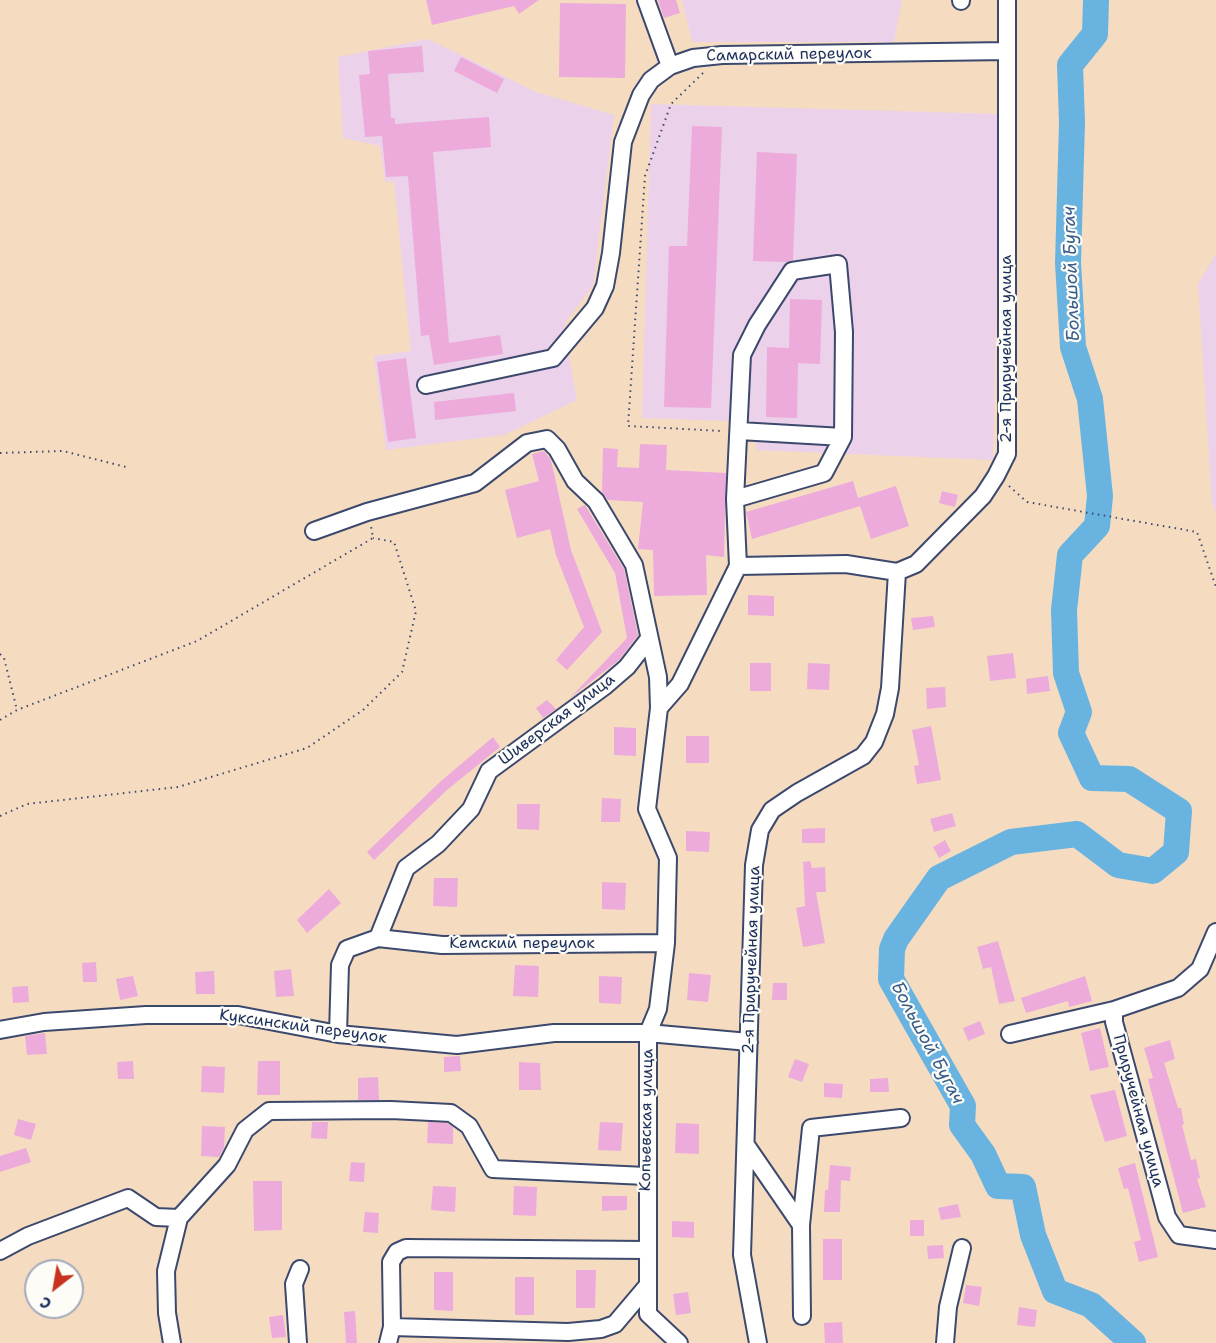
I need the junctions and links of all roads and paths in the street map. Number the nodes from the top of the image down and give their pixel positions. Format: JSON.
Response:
{"nodes":[{"id":1,"x":646,"y":0,"type":"edge"},
{"id":2,"x":1007,"y":0,"type":"edge"},
{"id":3,"x":1007,"y":51,"type":"junction"},
{"id":4,"x":722,"y":55,"type":"junction"},
{"id":5,"x":670,"y":66,"type":"junction"},
{"id":6,"x":426,"y":386,"type":"dead end"},
{"id":7,"x":739,"y":431,"type":"junction"},
{"id":8,"x":843,"y":437,"type":"junction"},
{"id":9,"x":0,"y":453,"type":"edge"},
{"id":10,"x":126,"y":467,"type":"dead end"},
{"id":11,"x":996,"y":476,"type":"junction"},
{"id":12,"x":735,"y":499,"type":"junction"},
{"id":13,"x":367,"y":512,"type":"junction"},
{"id":14,"x":314,"y":531,"type":"dead end"},
{"id":15,"x":374,"y":538,"type":"junction"},
{"id":16,"x":738,"y":566,"type":"junction"},
{"id":17,"x":897,"y":572,"type":"junction"},
{"id":18,"x":1216,"y":587,"type":"edge"},
{"id":19,"x":648,"y":640,"type":"junction"},
{"id":20,"x":0,"y":654,"type":"edge"},
{"id":21,"x":659,"y":708,"type":"junction"},
{"id":22,"x":17,"y":710,"type":"junction"},
{"id":23,"x":0,"y":720,"type":"edge"},
{"id":24,"x":0,"y":816,"type":"edge"},
{"id":25,"x":1216,"y":932,"type":"edge"},
{"id":26,"x":378,"y":938,"type":"junction"},
{"id":27,"x":666,"y":943,"type":"junction"},
{"id":28,"x":1114,"y":1010,"type":"junction"},
{"id":29,"x":0,"y":1030,"type":"edge"},
{"id":30,"x":648,"y":1033,"type":"junction"},
{"id":31,"x":338,"y":1034,"type":"junction"},
{"id":32,"x":1010,"y":1034,"type":"dead end"},
{"id":33,"x":749,"y":1042,"type":"junction"},
{"id":34,"x":901,"y":1118,"type":"dead end"},
{"id":35,"x":746,"y":1145,"type":"junction"},
{"id":36,"x":646,"y":1176,"type":"junction"},
{"id":37,"x":179,"y":1218,"type":"junction"},
{"id":38,"x":801,"y":1225,"type":"junction"},
{"id":39,"x":1216,"y":1240,"type":"edge"},
{"id":40,"x":962,"y":1248,"type":"dead end"},
{"id":41,"x":647,"y":1250,"type":"junction"},
{"id":42,"x":0,"y":1251,"type":"edge"},
{"id":43,"x":300,"y":1269,"type":"dead end"},
{"id":44,"x":648,"y":1285,"type":"junction"},
{"id":45,"x":802,"y":1316,"type":"dead end"},
{"id":46,"x":390,"y":1335,"type":"edge"},
{"id":47,"x":172,"y":1343,"type":"edge"},
{"id":48,"x":298,"y":1343,"type":"edge"},
{"id":49,"x":679,"y":1343,"type":"edge"},
{"id":50,"x":758,"y":1343,"type":"edge"},
{"id":51,"x":945,"y":1343,"type":"edge"}],
"edges":[{"from":1,"to":5,"type":"street"},
{"from":2,"to":3,"type":"street","name":"2-я Приручейная улица"},
{"from":3,"to":4,"type":"street","name":"Самарский переулок"},
{"from":3,"to":11,"type":"street","name":"2-я Приручейная улица"},
{"from":4,"to":5,"type":"street","name":"Самарский переулок"},
{"from":4,"to":7,"type":"path"},
{"from":5,"to":6,"type":"street","name":"Самарский переулок"},
{"from":7,"to":8,"type":"street"},
{"from":7,"to":8,"type":"street"},
{"from":7,"to":12,"type":"street"},
{"from":8,"to":12,"type":"street"},
{"from":9,"to":10,"type":"path"},
{"from":11,"to":17,"type":"street","name":"2-я Приручейная улица"},
{"from":11,"to":18,"type":"path"},
{"from":12,"to":16,"type":"street"},
{"from":13,"to":14,"type":"street"},
{"from":13,"to":15,"type":"path"},
{"from":13,"to":19,"type":"street","name":"Копьевская улица"},
{"from":15,"to":22,"type":"path"},
{"from":15,"to":24,"type":"path"},
{"from":16,"to":17,"type":"street"},
{"from":16,"to":21,"type":"street"},
{"from":17,"to":33,"type":"street","name":"2-я Приручейная улица"},
{"from":19,"to":21,"type":"street","name":"Копьевская улица"},
{"from":19,"to":26,"type":"street","name":"Шиверская улица"},
{"from":20,"to":22,"type":"path"},
{"from":21,"to":27,"type":"street","name":"Копьевская улица"},
{"from":22,"to":23,"type":"path"},
{"from":25,"to":28,"type":"street","name":"Приручейная улица"},
{"from":26,"to":27,"type":"street","name":"Кемский переулок"},
{"from":26,"to":31,"type":"street"},
{"from":27,"to":30,"type":"street","name":"Копьевская улица"},
{"from":28,"to":32,"type":"street"},
{"from":28,"to":39,"type":"street","name":"Приручейная улица"},
{"from":29,"to":31,"type":"street","name":"Куксинский переулок"},
{"from":30,"to":31,"type":"street","name":"Куксинский переулок"},
{"from":30,"to":33,"type":"street","name":"Куксинский переулок"},
{"from":30,"to":36,"type":"street","name":"Копьевская улица"},
{"from":33,"to":35,"type":"street","name":"2-я Приручейная улица"},
{"from":34,"to":38,"type":"street"},
{"from":35,"to":38,"type":"street"},
{"from":35,"to":50,"type":"street","name":"2-я Приручейная улица"},
{"from":36,"to":37,"type":"street"},
{"from":36,"to":41,"type":"street","name":"Копьевская улица"},
{"from":37,"to":42,"type":"street"},
{"from":37,"to":47,"type":"street"},
{"from":38,"to":45,"type":"street"},
{"from":40,"to":51,"type":"street"},
{"from":41,"to":44,"type":"street","name":"Копьевская улица"},
{"from":41,"to":46,"type":"street"},
{"from":43,"to":48,"type":"street"},
{"from":44,"to":46,"type":"street"},
{"from":44,"to":49,"type":"street","name":"Копьевская улица"}]}
